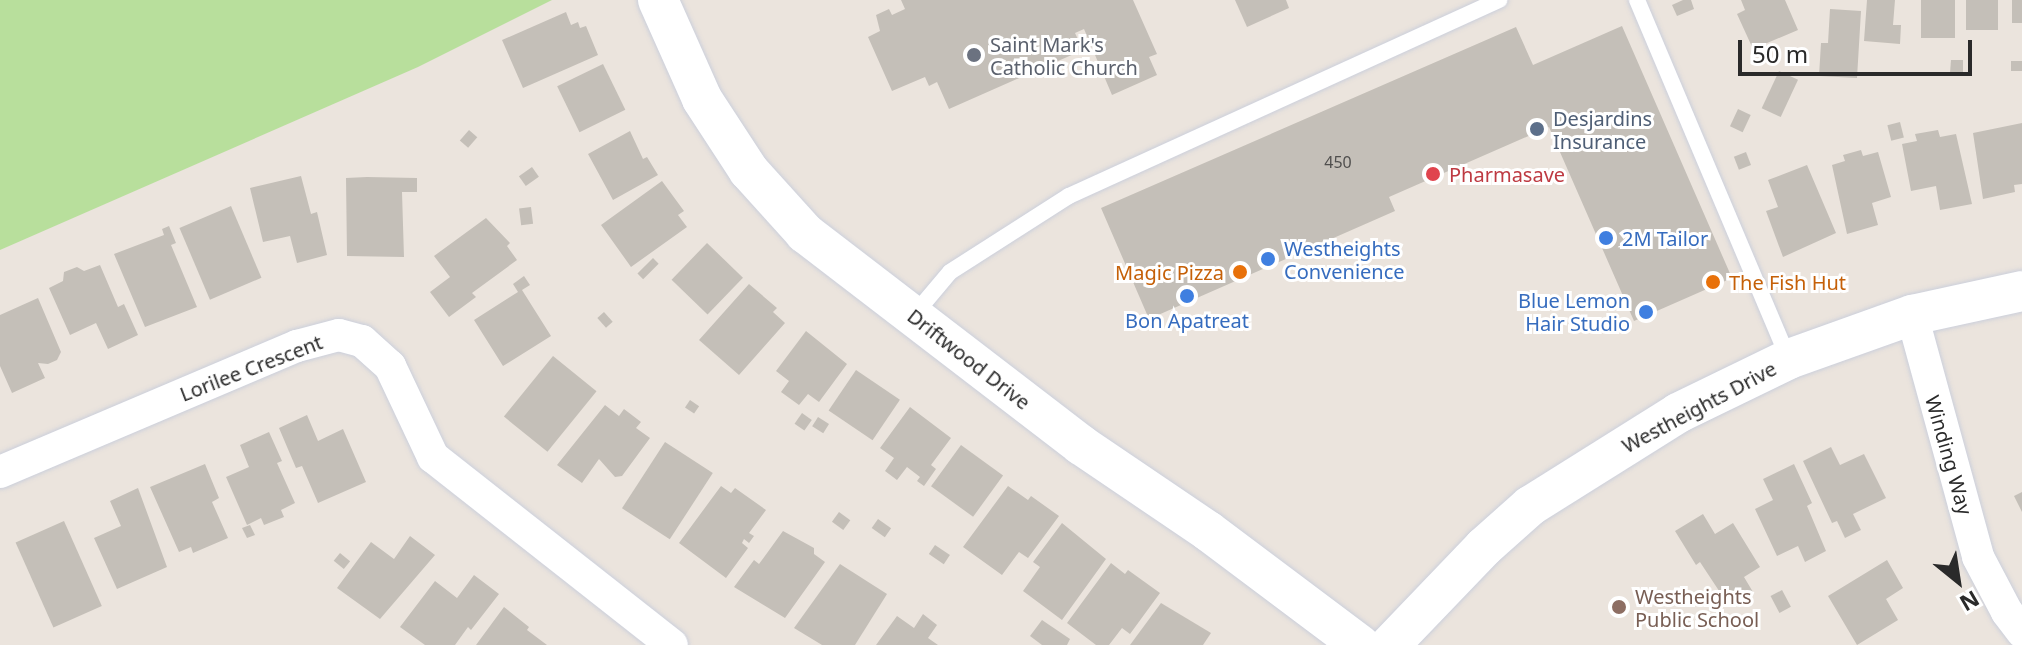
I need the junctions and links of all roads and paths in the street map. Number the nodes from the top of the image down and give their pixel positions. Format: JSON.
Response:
{"nodes":[{"id":1,"x":658,"y":0,"type":"edge"},
{"id":2,"x":1500,"y":0,"type":"edge"},
{"id":3,"x":1637,"y":0,"type":"edge"},
{"id":4,"x":2022,"y":291,"type":"edge"},
{"id":5,"x":1912,"y":315,"type":"junction"},
{"id":6,"x":913,"y":316,"type":"junction"},
{"id":7,"x":1789,"y":359,"type":"junction"},
{"id":8,"x":0,"y":472,"type":"edge"},
{"id":9,"x":2022,"y":632,"type":"edge"},
{"id":10,"x":672,"y":645,"type":"edge"},
{"id":11,"x":1360,"y":645,"type":"edge"},
{"id":12,"x":1390,"y":645,"type":"edge"}],
"edges":[{"from":1,"to":6,"type":"street","name":"Driftwood Drive"},
{"from":2,"to":6,"type":"lane"},
{"from":3,"to":7,"type":"lane"},
{"from":4,"to":5,"type":"street","name":"Westheights Drive"},
{"from":5,"to":7,"type":"street","name":"Westheights Drive"},
{"from":5,"to":9,"type":"street","name":"Winding Way"},
{"from":6,"to":11,"type":"street","name":"Driftwood Drive"},
{"from":7,"to":12,"type":"street","name":"Westheights Drive"},
{"from":8,"to":10,"type":"street","name":"Lorilee Crescent"}]}
